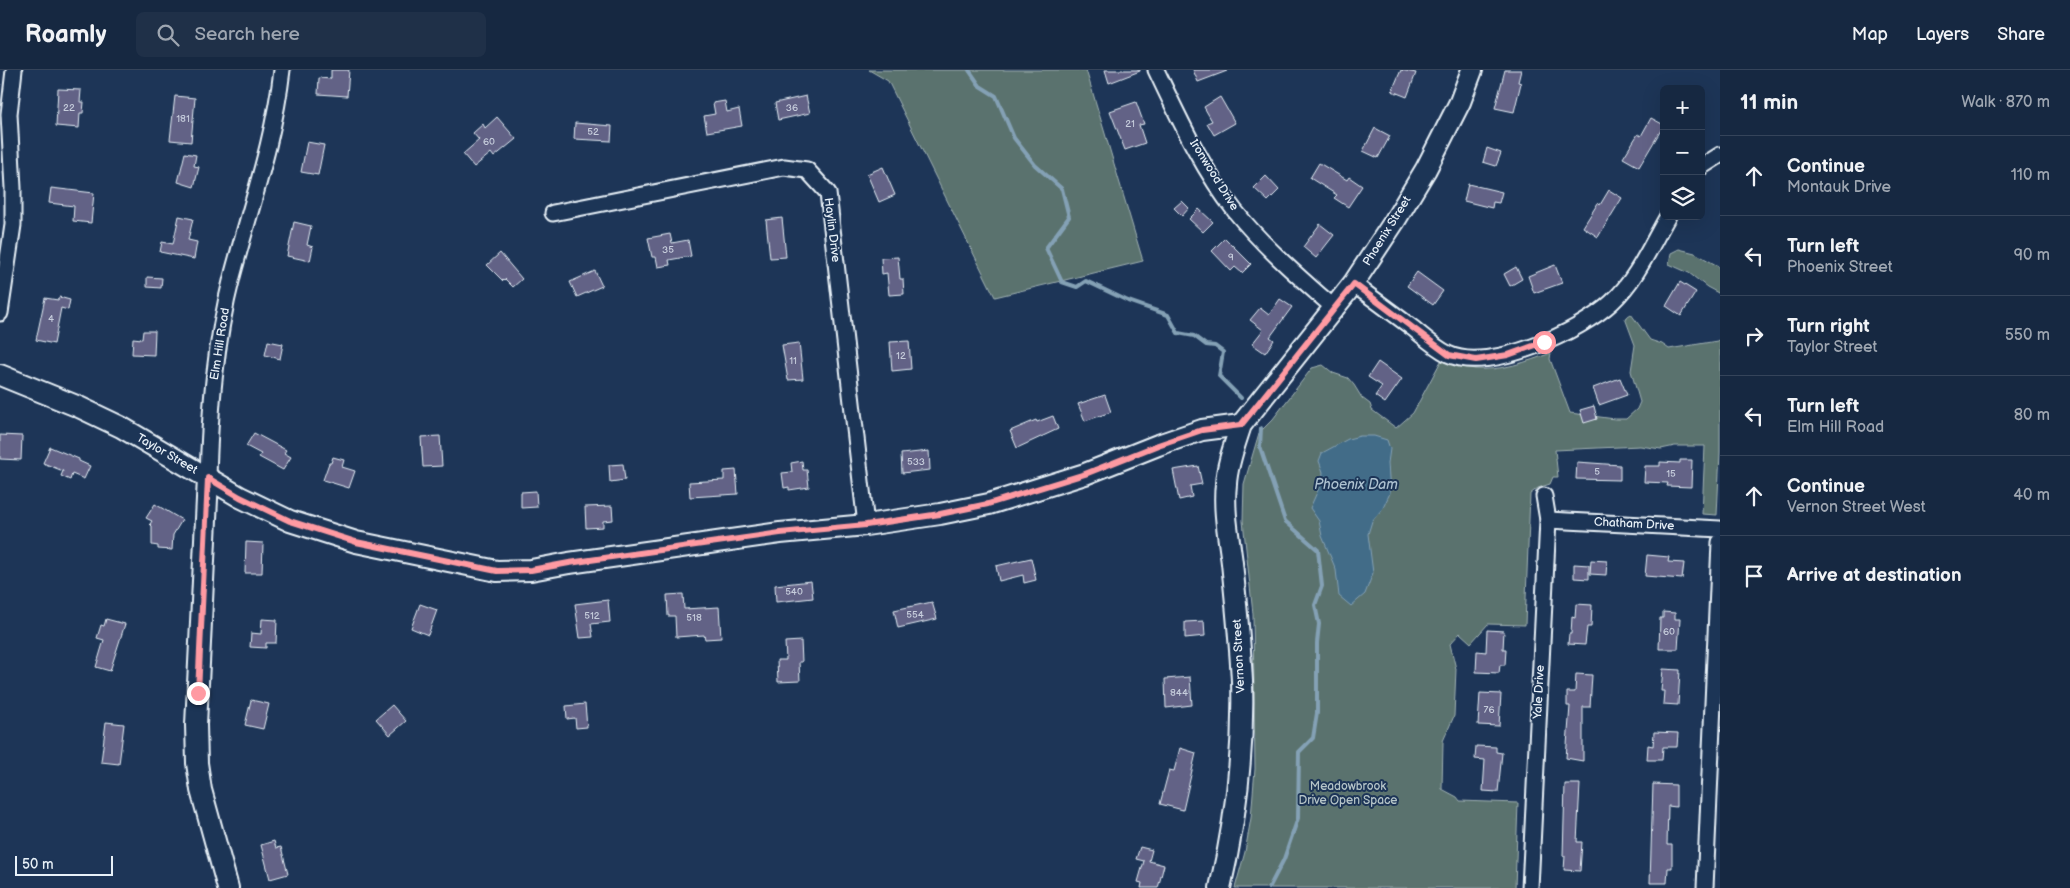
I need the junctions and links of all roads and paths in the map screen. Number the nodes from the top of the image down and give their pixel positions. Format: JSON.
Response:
{"nodes":[{"id":1,"x":14,"y":70,"type":"edge"},
{"id":2,"x":282,"y":70,"type":"edge"},
{"id":3,"x":1156,"y":70,"type":"edge"},
{"id":4,"x":1472,"y":70,"type":"edge"},
{"id":5,"x":4,"y":113,"type":"edge"},
{"id":6,"x":1720,"y":155,"type":"edge"},
{"id":7,"x":1705,"y":164,"type":"edge"},
{"id":8,"x":553,"y":213,"type":"dead end"},
{"id":9,"x":1666,"y":220,"type":"edge"},
{"id":10,"x":1354,"y":284,"type":"junction"},
{"id":11,"x":1334,"y":307,"type":"junction"},
{"id":12,"x":0,"y":313,"type":"edge"},
{"id":13,"x":0,"y":375,"type":"edge"},
{"id":14,"x":1241,"y":425,"type":"junction"},
{"id":15,"x":208,"y":478,"type":"junction"},
{"id":16,"x":1544,"y":496,"type":"dead end"},
{"id":17,"x":1548,"y":520,"type":"junction"},
{"id":18,"x":866,"y":525,"type":"junction"},
{"id":19,"x":1720,"y":529,"type":"edge"},
{"id":20,"x":1720,"y":542,"type":"edge"},
{"id":21,"x":228,"y":888,"type":"edge"},
{"id":22,"x":1220,"y":888,"type":"edge"},
{"id":23,"x":1530,"y":888,"type":"edge"},
{"id":24,"x":1705,"y":888,"type":"edge"}],
"edges":[{"from":1,"to":5,"type":"street"},
{"from":2,"to":15,"type":"street","name":"Elm Hill Road"},
{"from":3,"to":11,"type":"street","name":"Ironwood Drive"},
{"from":4,"to":10,"type":"street","name":"Phoenix Street"},
{"from":5,"to":12,"type":"street"},
{"from":6,"to":7,"type":"street"},
{"from":8,"to":18,"type":"street","name":"Haylin Drive"},
{"from":9,"to":10,"type":"street"},
{"from":10,"to":11,"type":"street","name":"Phoenix Street"},
{"from":11,"to":14,"type":"street","name":"Phoenix Street"},
{"from":13,"to":15,"type":"street","name":"Taylor Street"},
{"from":14,"to":18,"type":"street","name":"Taylor Street"},
{"from":14,"to":22,"type":"street","name":"Vernon Street"},
{"from":15,"to":18,"type":"street","name":"Taylor Street"},
{"from":15,"to":21,"type":"street","name":"Elm Hill Road"},
{"from":16,"to":17,"type":"street","name":"Yale Drive"},
{"from":17,"to":19,"type":"street","name":"Chatham Drive"},
{"from":17,"to":23,"type":"street","name":"Yale Drive"},
{"from":20,"to":24,"type":"street"}]}
